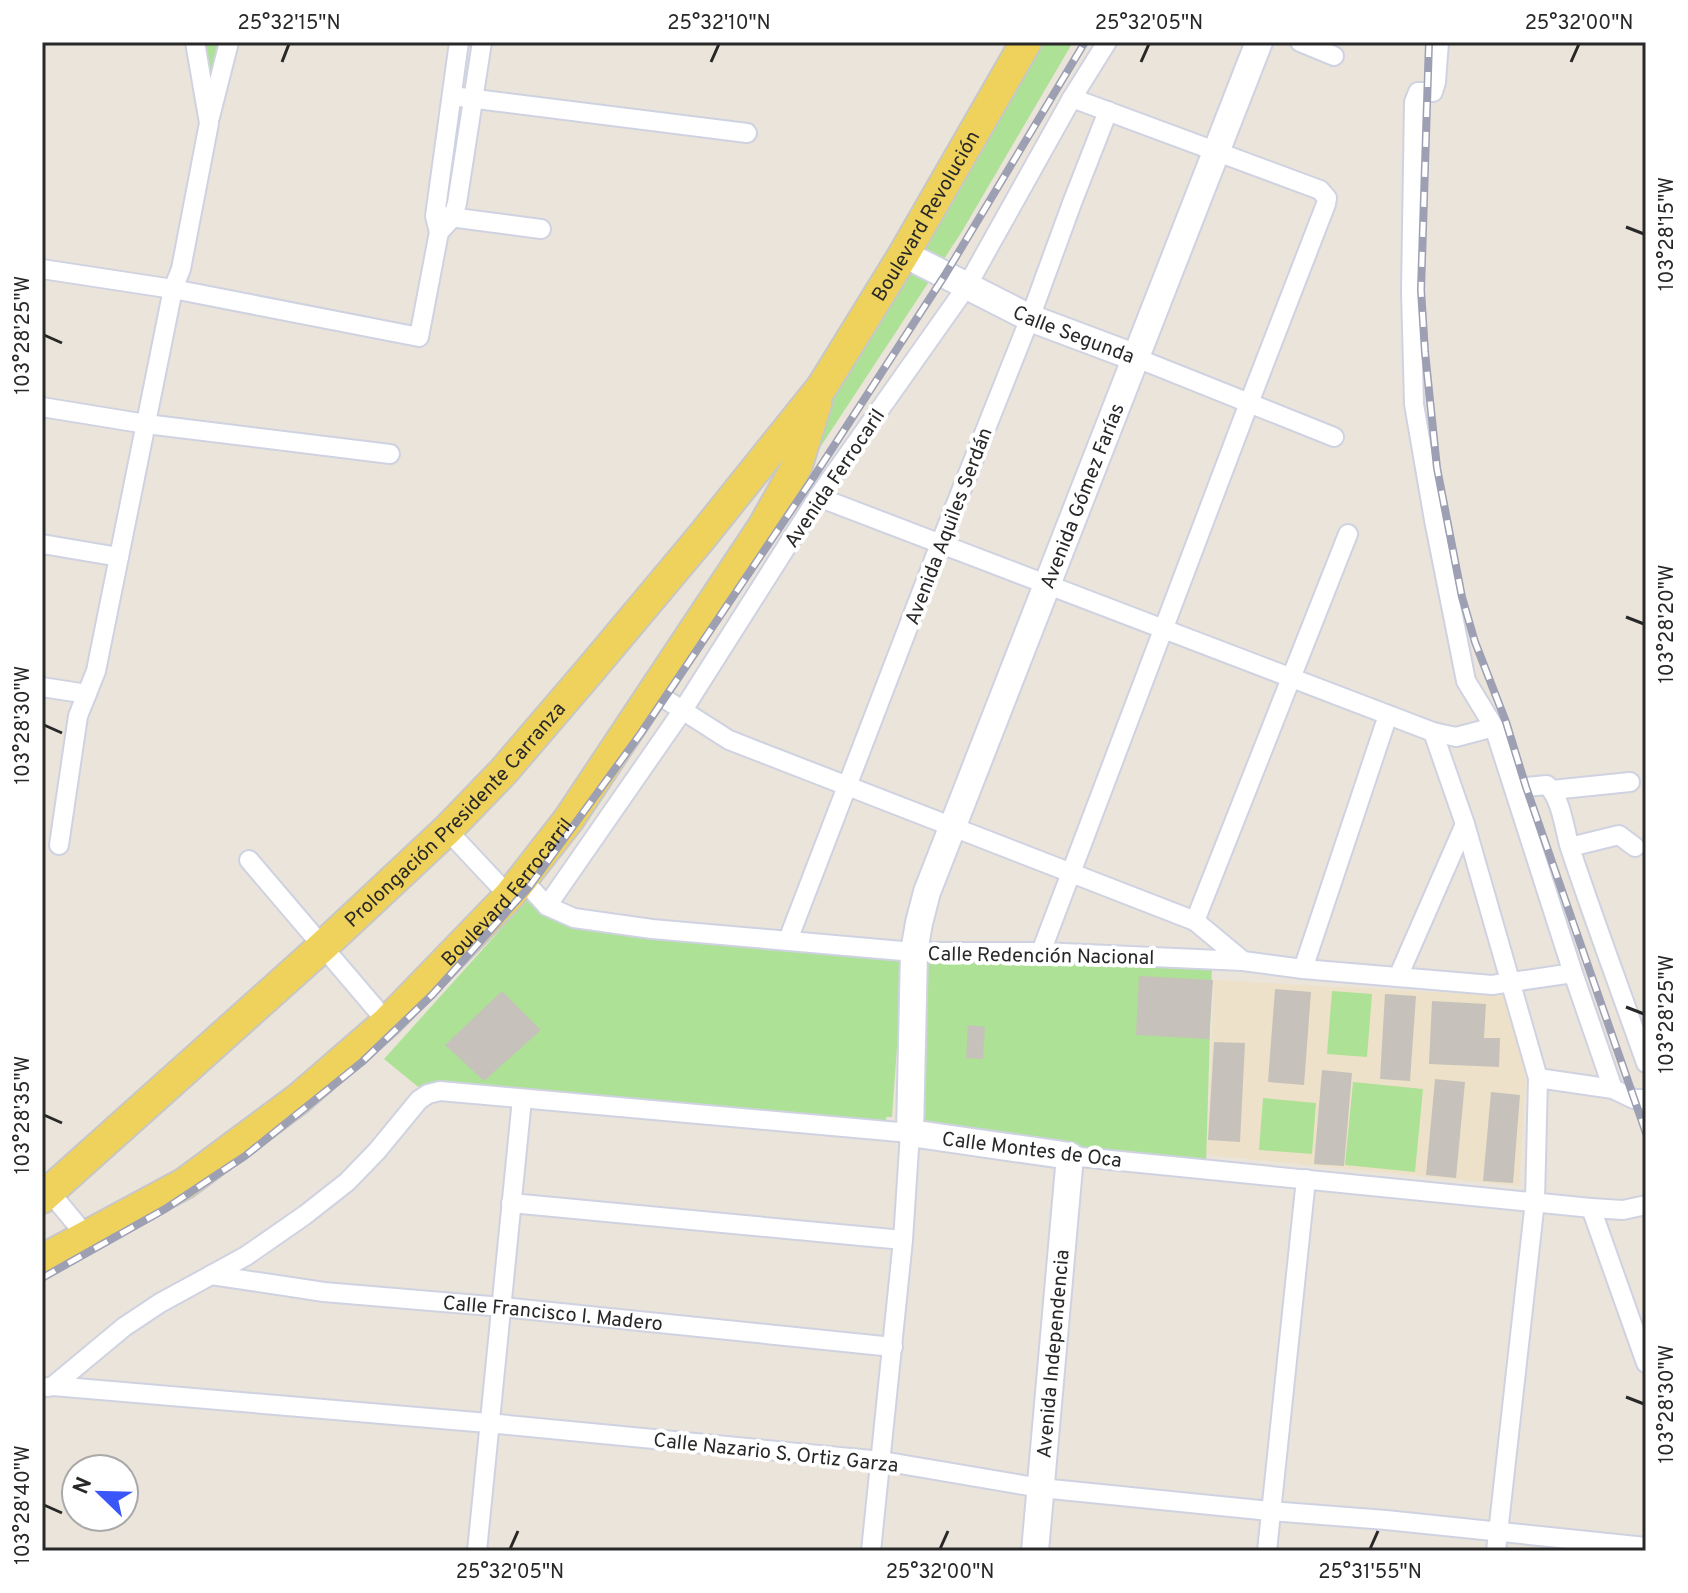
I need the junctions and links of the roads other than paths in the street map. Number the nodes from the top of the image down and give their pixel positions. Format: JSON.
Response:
{"nodes":[{"id":1,"x":195,"y":42,"type":"edge"},
{"id":2,"x":229,"y":42,"type":"edge"},
{"id":3,"x":459,"y":42,"type":"edge"},
{"id":4,"x":482,"y":42,"type":"edge"},
{"id":5,"x":1026,"y":42,"type":"edge"},
{"id":6,"x":1107,"y":42,"type":"edge"},
{"id":7,"x":1259,"y":42,"type":"edge"},
{"id":8,"x":1300,"y":42,"type":"edge"},
{"id":9,"x":1439,"y":42,"type":"edge"},
{"id":10,"x":1334,"y":56,"type":"dead end"},
{"id":11,"x":452,"y":96,"type":"junction"},
{"id":12,"x":1072,"y":98,"type":"junction"},
{"id":13,"x":473,"y":100,"type":"junction"},
{"id":14,"x":1108,"y":111,"type":"junction"},
{"id":15,"x":209,"y":123,"type":"junction"},
{"id":16,"x":747,"y":133,"type":"dead end"},
{"id":17,"x":1216,"y":151,"type":"junction"},
{"id":18,"x":442,"y":222,"type":"junction"},
{"id":19,"x":541,"y":229,"type":"dead end"},
{"id":20,"x":904,"y":254,"type":"junction"},
{"id":21,"x":42,"y":269,"type":"edge"},
{"id":22,"x":967,"y":286,"type":"junction"},
{"id":23,"x":173,"y":289,"type":"junction"},
{"id":24,"x":1030,"y":318,"type":"junction"},
{"id":25,"x":1134,"y":357,"type":"junction"},
{"id":26,"x":822,"y":387,"type":"junction"},
{"id":27,"x":1249,"y":403,"type":"junction"},
{"id":28,"x":42,"y":407,"type":"edge"},
{"id":29,"x":146,"y":424,"type":"junction"},
{"id":30,"x":1334,"y":437,"type":"dead end"},
{"id":31,"x":390,"y":454,"type":"dead end"},
{"id":32,"x":818,"y":497,"type":"junction"},
{"id":33,"x":1348,"y":534,"type":"dead end"},
{"id":34,"x":42,"y":544,"type":"edge"},
{"id":35,"x":940,"y":544,"type":"junction"},
{"id":36,"x":119,"y":557,"type":"junction"},
{"id":37,"x":1046,"y":584,"type":"junction"},
{"id":38,"x":1163,"y":629,"type":"junction"},
{"id":39,"x":1292,"y":678,"type":"junction"},
{"id":40,"x":42,"y":687,"type":"edge"},
{"id":41,"x":654,"y":692,"type":"junction"},
{"id":42,"x":87,"y":694,"type":"junction"},
{"id":43,"x":683,"y":710,"type":"junction"},
{"id":44,"x":1388,"y":715,"type":"junction"},
{"id":45,"x":1494,"y":727,"type":"junction"},
{"id":46,"x":1433,"y":732,"type":"junction"},
{"id":47,"x":1630,"y":782,"type":"dead end"},
{"id":48,"x":847,"y":786,"type":"junction"},
{"id":49,"x":1514,"y":789,"type":"junction"},
{"id":50,"x":1552,"y":790,"type":"junction"},
{"id":51,"x":42,"y":820,"type":"edge"},
{"id":52,"x":61,"y":823,"type":"junction"},
{"id":53,"x":1465,"y":824,"type":"junction"},
{"id":54,"x":952,"y":826,"type":"junction"},
{"id":55,"x":447,"y":830,"type":"junction"},
{"id":56,"x":59,"y":845,"type":"dead end"},
{"id":57,"x":1570,"y":847,"type":"junction"},
{"id":58,"x":1635,"y":847,"type":"dead end"},
{"id":59,"x":249,"y":860,"type":"dead end"},
{"id":60,"x":1071,"y":873,"type":"junction"},
{"id":61,"x":516,"y":888,"type":"junction"},
{"id":62,"x":547,"y":906,"type":"junction"},
{"id":63,"x":1195,"y":921,"type":"junction"},
{"id":64,"x":788,"y":940,"type":"junction"},
{"id":65,"x":322,"y":947,"type":"junction"},
{"id":66,"x":914,"y":952,"type":"junction"},
{"id":67,"x":1041,"y":952,"type":"junction"},
{"id":68,"x":1243,"y":961,"type":"junction"},
{"id":69,"x":1303,"y":969,"type":"junction"},
{"id":70,"x":1573,"y":973,"type":"junction"},
{"id":71,"x":1398,"y":977,"type":"junction"},
{"id":72,"x":1510,"y":982,"type":"junction"},
{"id":73,"x":387,"y":1022,"type":"junction"},
{"id":74,"x":1646,"y":1063,"type":"edge"},
{"id":75,"x":1538,"y":1078,"type":"junction"},
{"id":76,"x":1613,"y":1089,"type":"junction"},
{"id":77,"x":522,"y":1099,"type":"junction"},
{"id":78,"x":1646,"y":1099,"type":"edge"},
{"id":79,"x":910,"y":1133,"type":"junction"},
{"id":80,"x":1070,"y":1156,"type":"junction"},
{"id":81,"x":1306,"y":1179,"type":"junction"},
{"id":82,"x":45,"y":1191,"type":"edge"},
{"id":83,"x":1535,"y":1201,"type":"junction"},
{"id":84,"x":511,"y":1203,"type":"junction"},
{"id":85,"x":1646,"y":1205,"type":"edge"},
{"id":86,"x":1591,"y":1208,"type":"junction"},
{"id":87,"x":87,"y":1237,"type":"junction"},
{"id":88,"x":903,"y":1240,"type":"junction"},
{"id":89,"x":42,"y":1260,"type":"edge"},
{"id":90,"x":211,"y":1275,"type":"junction"},
{"id":91,"x":502,"y":1307,"type":"junction"},
{"id":92,"x":893,"y":1347,"type":"junction"},
{"id":93,"x":1646,"y":1363,"type":"edge"},
{"id":94,"x":48,"y":1388,"type":"edge"},
{"id":95,"x":488,"y":1423,"type":"junction"},
{"id":96,"x":882,"y":1461,"type":"junction"},
{"id":97,"x":1041,"y":1488,"type":"junction"},
{"id":98,"x":1270,"y":1511,"type":"junction"},
{"id":99,"x":1497,"y":1542,"type":"edge"},
{"id":100,"x":1646,"y":1547,"type":"edge"},
{"id":101,"x":477,"y":1551,"type":"edge"},
{"id":102,"x":871,"y":1551,"type":"edge"},
{"id":103,"x":1035,"y":1551,"type":"edge"},
{"id":104,"x":1267,"y":1551,"type":"edge"}],
"edges":[{"from":1,"to":15,"type":"street"},
{"from":2,"to":15,"type":"street"},
{"from":3,"to":11,"type":"street"},
{"from":4,"to":13,"type":"street"},
{"from":5,"to":20,"type":"main road","name":"Boulevard Revolución"},
{"from":6,"to":12,"type":"street","name":"Avenida Ferrocaril"},
{"from":7,"to":17,"type":"main road","name":"Avenida Gómez Farías"},
{"from":8,"to":10,"type":"street"},
{"from":9,"to":45,"type":"street"},
{"from":11,"to":13,"type":"street"},
{"from":11,"to":18,"type":"street"},
{"from":12,"to":14,"type":"street"},
{"from":12,"to":22,"type":"street","name":"Avenida Ferrocaril"},
{"from":13,"to":16,"type":"street"},
{"from":13,"to":18,"type":"street"},
{"from":14,"to":17,"type":"street"},
{"from":14,"to":24,"type":"street","name":"Avenida Aquiles Serdán"},
{"from":15,"to":23,"type":"street"},
{"from":17,"to":25,"type":"main road","name":"Avenida Gómez Farías"},
{"from":17,"to":27,"type":"street"},
{"from":18,"to":19,"type":"street"},
{"from":18,"to":23,"type":"street"},
{"from":20,"to":22,"type":"main road","name":"Calle Segunda"},
{"from":20,"to":26,"type":"main road","name":"Boulevard Revolución"},
{"from":21,"to":23,"type":"street"},
{"from":22,"to":24,"type":"main road","name":"Calle Segunda"},
{"from":22,"to":32,"type":"street","name":"Avenida Ferrocaril"},
{"from":23,"to":29,"type":"street"},
{"from":24,"to":25,"type":"main road","name":"Calle Segunda"},
{"from":24,"to":35,"type":"street","name":"Avenida Aquiles Serdán"},
{"from":25,"to":27,"type":"street","name":"Calle Segunda"},
{"from":25,"to":37,"type":"main road","name":"Avenida Gómez Farías"},
{"from":26,"to":41,"type":"main road","name":"Boulevard Ferrocarril"},
{"from":26,"to":55,"type":"main road","name":"Prolongación Presidente Carranza"},
{"from":27,"to":30,"type":"street","name":"Calle Segunda"},
{"from":27,"to":38,"type":"street"},
{"from":28,"to":29,"type":"street"},
{"from":29,"to":31,"type":"street"},
{"from":29,"to":36,"type":"street"},
{"from":32,"to":35,"type":"street"},
{"from":32,"to":43,"type":"street","name":"Avenida Ferrocaril"},
{"from":33,"to":39,"type":"street"},
{"from":34,"to":36,"type":"street"},
{"from":35,"to":37,"type":"street"},
{"from":35,"to":48,"type":"street","name":"Avenida Aquiles Serdán"},
{"from":36,"to":42,"type":"street"},
{"from":37,"to":38,"type":"street"},
{"from":37,"to":54,"type":"main road","name":"Avenida Gómez Farías"},
{"from":38,"to":39,"type":"street"},
{"from":38,"to":60,"type":"street"},
{"from":39,"to":44,"type":"street"},
{"from":39,"to":63,"type":"street"},
{"from":40,"to":42,"type":"street"},
{"from":41,"to":43,"type":"street"},
{"from":41,"to":61,"type":"main road","name":"Boulevard Ferrocarril"},
{"from":42,"to":52,"type":"street"},
{"from":43,"to":48,"type":"street"},
{"from":43,"to":62,"type":"street","name":"Avenida Ferrocaril"},
{"from":44,"to":46,"type":"street"},
{"from":44,"to":69,"type":"street"},
{"from":45,"to":46,"type":"street"},
{"from":45,"to":49,"type":"street"},
{"from":46,"to":53,"type":"street"},
{"from":47,"to":50,"type":"street"},
{"from":48,"to":54,"type":"street"},
{"from":48,"to":64,"type":"street","name":"Avenida Aquiles Serdán"},
{"from":49,"to":50,"type":"street"},
{"from":49,"to":70,"type":"street"},
{"from":50,"to":57,"type":"street"},
{"from":51,"to":52,"type":"street"},
{"from":52,"to":56,"type":"street"},
{"from":53,"to":71,"type":"street"},
{"from":53,"to":72,"type":"street"},
{"from":54,"to":60,"type":"street"},
{"from":54,"to":66,"type":"main road","name":"Avenida Gómez Farías"},
{"from":55,"to":61,"type":"street","name":"Calle Redención Nacional"},
{"from":55,"to":65,"type":"main road","name":"Prolongación Presidente Carranza"},
{"from":57,"to":58,"type":"street"},
{"from":57,"to":74,"type":"street"},
{"from":59,"to":65,"type":"street"},
{"from":60,"to":63,"type":"street"},
{"from":60,"to":67,"type":"street"},
{"from":61,"to":62,"type":"street","name":"Calle Redención Nacional"},
{"from":61,"to":73,"type":"main road","name":"Boulevard Ferrocarril"},
{"from":62,"to":64,"type":"street","name":"Calle Redención Nacional"},
{"from":63,"to":68,"type":"street"},
{"from":64,"to":66,"type":"street","name":"Calle Redención Nacional"},
{"from":65,"to":73,"type":"street"},
{"from":65,"to":82,"type":"main road","name":"Prolongación Presidente Carranza"},
{"from":66,"to":67,"type":"street","name":"Calle Redención Nacional"},
{"from":66,"to":79,"type":"main road"},
{"from":67,"to":68,"type":"street","name":"Calle Redención Nacional"},
{"from":68,"to":69,"type":"street","name":"Calle Redención Nacional"},
{"from":69,"to":71,"type":"street","name":"Calle Redención Nacional"},
{"from":70,"to":72,"type":"street","name":"Calle Redención Nacional"},
{"from":70,"to":76,"type":"street"},
{"from":71,"to":72,"type":"street","name":"Calle Redención Nacional"},
{"from":72,"to":75,"type":"street"},
{"from":73,"to":87,"type":"main road","name":"Boulevard Ferrocarril"},
{"from":75,"to":76,"type":"street"},
{"from":75,"to":83,"type":"street"},
{"from":76,"to":78,"type":"street"},
{"from":77,"to":79,"type":"street","name":"Calle Montes de Oca"},
{"from":77,"to":84,"type":"street"},
{"from":77,"to":90,"type":"street","name":"Calle Montes de Oca"},
{"from":79,"to":80,"type":"main road","name":"Calle Montes de Oca"},
{"from":79,"to":88,"type":"street"},
{"from":80,"to":81,"type":"street","name":"Calle Montes de Oca"},
{"from":80,"to":97,"type":"main road","name":"Avenida Independencia"},
{"from":81,"to":83,"type":"street","name":"Calle Montes de Oca"},
{"from":81,"to":98,"type":"street"},
{"from":82,"to":87,"type":"street"},
{"from":83,"to":86,"type":"street","name":"Calle Montes de Oca"},
{"from":83,"to":99,"type":"street"},
{"from":84,"to":88,"type":"street"},
{"from":84,"to":91,"type":"street"},
{"from":85,"to":86,"type":"street","name":"Calle Montes de Oca"},
{"from":86,"to":93,"type":"street"},
{"from":87,"to":89,"type":"main road","name":"Boulevard Ferrocarril"},
{"from":88,"to":92,"type":"street"},
{"from":90,"to":91,"type":"street","name":"Calle Francisco I. Madero"},
{"from":90,"to":94,"type":"street"},
{"from":91,"to":92,"type":"street","name":"Calle Francisco I. Madero"},
{"from":91,"to":95,"type":"street"},
{"from":92,"to":96,"type":"street"},
{"from":94,"to":95,"type":"street","name":"Calle Nazario S. Ortiz Garza"},
{"from":95,"to":96,"type":"street","name":"Calle Nazario S. Ortiz Garza"},
{"from":95,"to":101,"type":"street"},
{"from":96,"to":97,"type":"street","name":"Calle Nazario S. Ortiz Garza"},
{"from":96,"to":102,"type":"street"},
{"from":97,"to":98,"type":"street","name":"Calle Nazario S. Ortiz Garza"},
{"from":97,"to":103,"type":"main road","name":"Avenida Independencia"},
{"from":98,"to":99,"type":"street","name":"Calle Nazario S. Ortiz Garza"},
{"from":98,"to":104,"type":"street"},
{"from":99,"to":100,"type":"street","name":"Calle Nazario S. Ortiz Garza"}]}
